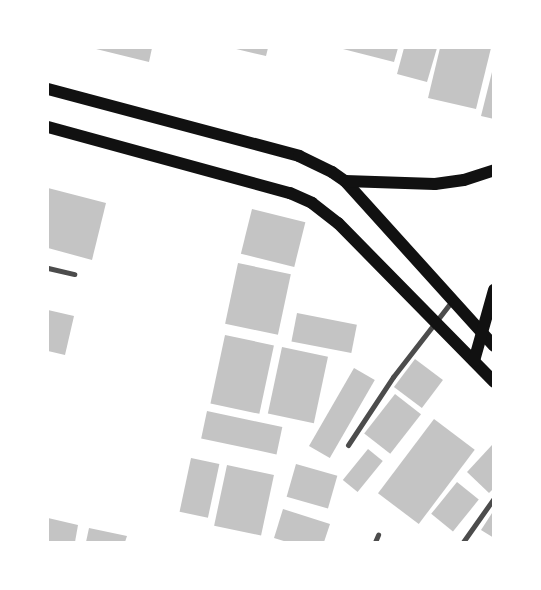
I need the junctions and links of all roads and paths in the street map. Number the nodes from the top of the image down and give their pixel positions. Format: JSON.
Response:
{"nodes":[{"id":1,"x":48,"y":90,"type":"edge"},
{"id":2,"x":48,"y":127,"type":"edge"},
{"id":3,"x":494,"y":170,"type":"edge"},
{"id":4,"x":345,"y":181,"type":"junction"},
{"id":5,"x":48,"y":268,"type":"edge"},
{"id":6,"x":74,"y":274,"type":"dead end"},
{"id":7,"x":494,"y":290,"type":"edge"},
{"id":8,"x":453,"y":299,"type":"junction"},
{"id":9,"x":436,"y":321,"type":"junction"},
{"id":10,"x":482,"y":332,"type":"junction"},
{"id":11,"x":494,"y":346,"type":"edge"},
{"id":12,"x":474,"y":361,"type":"junction"},
{"id":13,"x":494,"y":382,"type":"edge"},
{"id":14,"x":348,"y":445,"type":"dead end"},
{"id":15,"x":494,"y":498,"type":"edge"},
{"id":16,"x":378,"y":536,"type":"dead end"},
{"id":17,"x":376,"y":542,"type":"edge"},
{"id":18,"x":463,"y":542,"type":"edge"}],
"edges":[{"from":1,"to":4,"type":"main road"},
{"from":2,"to":9,"type":"main road"},
{"from":3,"to":4,"type":"main road"},
{"from":4,"to":8,"type":"main road"},
{"from":5,"to":6,"type":"street"},
{"from":7,"to":10,"type":"main road"},
{"from":8,"to":9,"type":"street"},
{"from":8,"to":10,"type":"main road"},
{"from":9,"to":12,"type":"main road"},
{"from":9,"to":14,"type":"street"},
{"from":10,"to":11,"type":"main road"},
{"from":10,"to":12,"type":"main road"},
{"from":12,"to":13,"type":"main road"},
{"from":15,"to":18,"type":"street"},
{"from":16,"to":17,"type":"street"}]}
